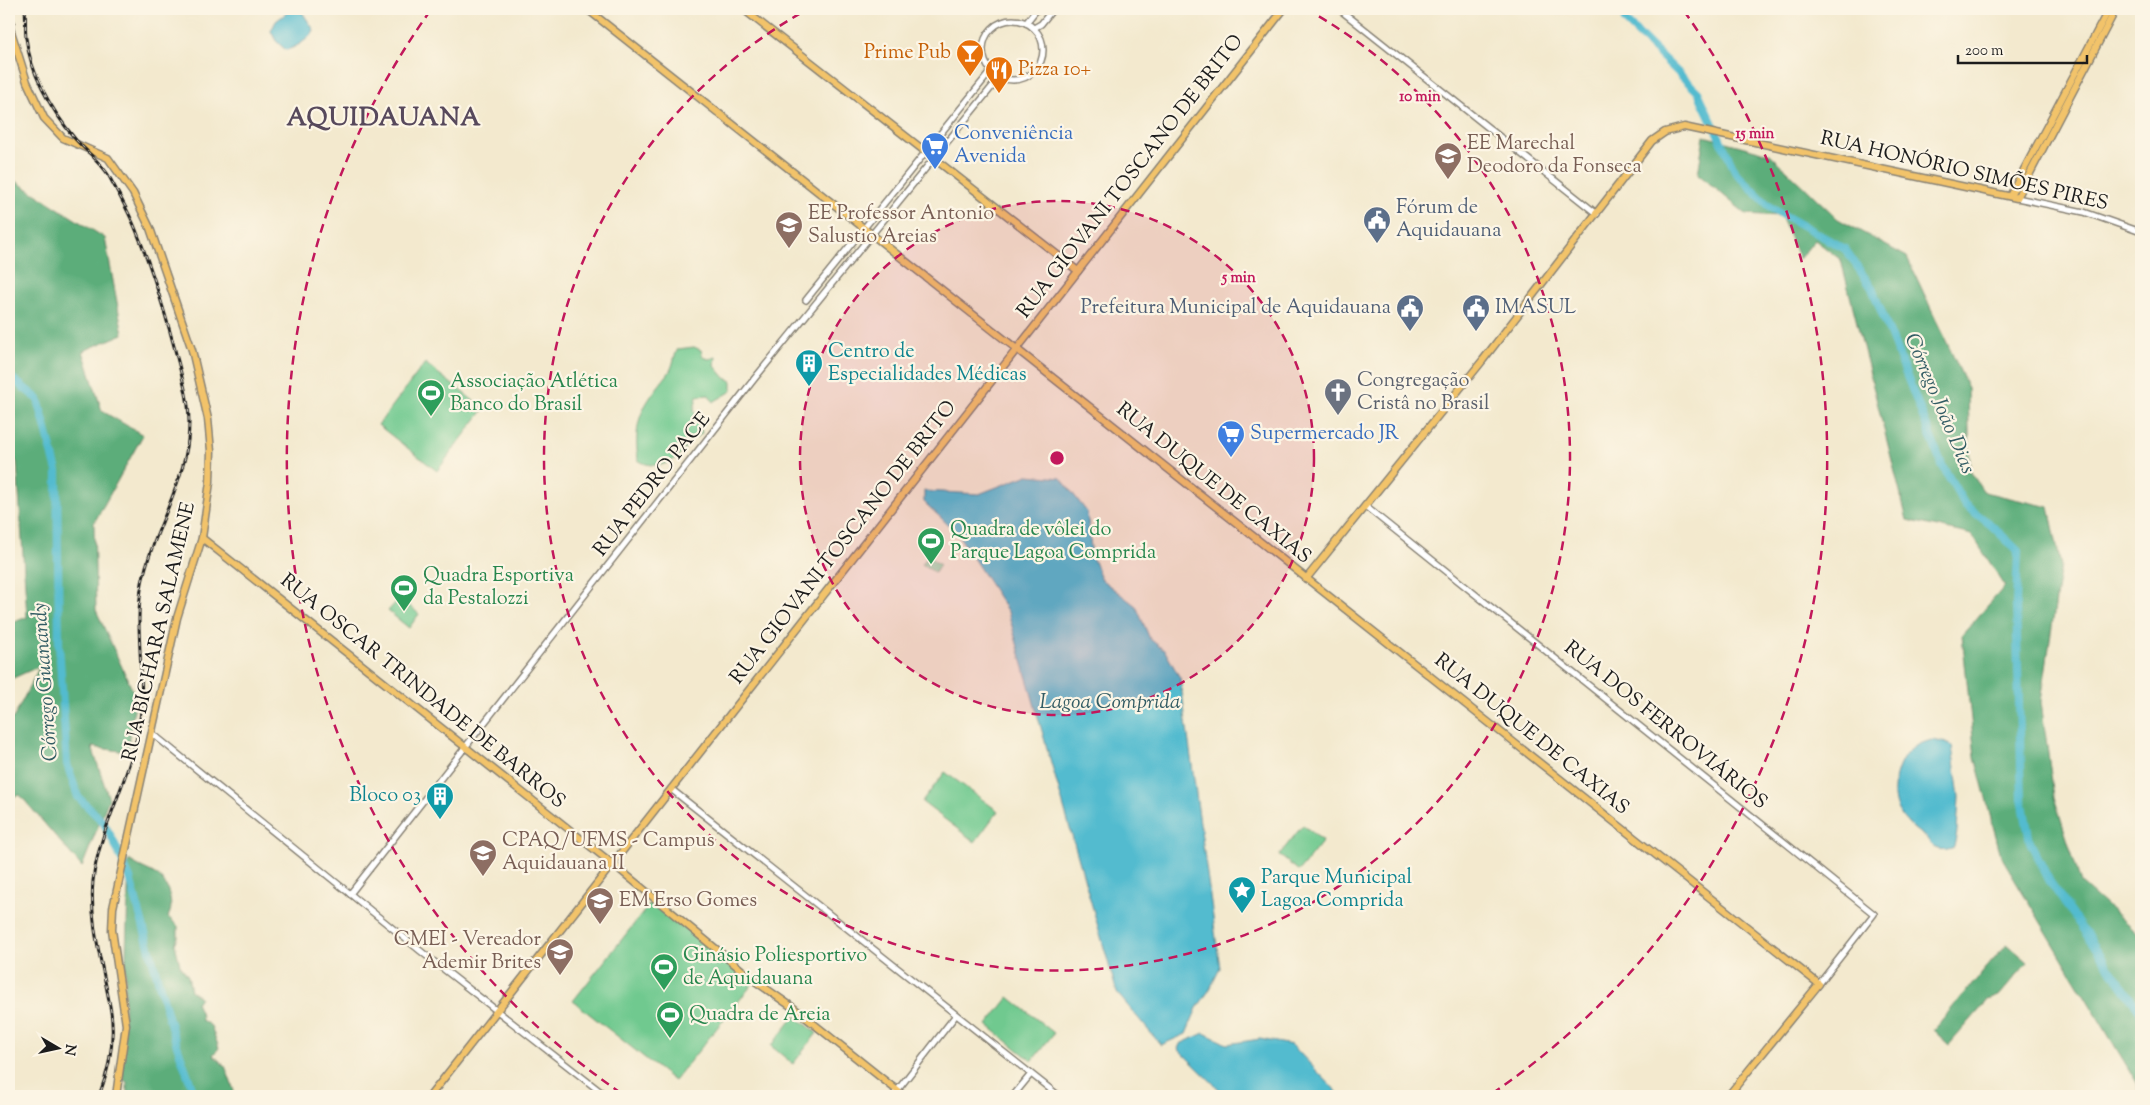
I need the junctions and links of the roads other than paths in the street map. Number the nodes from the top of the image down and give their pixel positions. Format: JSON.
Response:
{"nodes":[{"id":1,"x":10,"y":9,"type":"edge"},
{"id":2,"x":587,"y":9,"type":"edge"},
{"id":3,"x":743,"y":9,"type":"edge"},
{"id":4,"x":1037,"y":9,"type":"edge"},
{"id":5,"x":1053,"y":9,"type":"edge"},
{"id":6,"x":1284,"y":9,"type":"edge"},
{"id":7,"x":1339,"y":9,"type":"edge"},
{"id":8,"x":2108,"y":9,"type":"edge"},
{"id":9,"x":2116,"y":9,"type":"edge"},
{"id":10,"x":9,"y":18,"type":"edge"},
{"id":11,"x":1026,"y":22,"type":"junction"},
{"id":12,"x":9,"y":25,"type":"edge"},
{"id":13,"x":1034,"y":28,"type":"junction"},
{"id":14,"x":991,"y":70,"type":"junction"},
{"id":15,"x":1000,"y":77,"type":"junction"},
{"id":16,"x":926,"y":151,"type":"junction"},
{"id":17,"x":934,"y":158,"type":"junction"},
{"id":18,"x":2014,"y":197,"type":"junction"},
{"id":19,"x":1598,"y":214,"type":"junction"},
{"id":20,"x":864,"y":228,"type":"junction"},
{"id":21,"x":2141,"y":232,"type":"edge"},
{"id":22,"x":872,"y":234,"type":"junction"},
{"id":23,"x":1078,"y":270,"type":"junction"},
{"id":24,"x":806,"y":300,"type":"dead end"},
{"id":25,"x":1017,"y":349,"type":"junction"},
{"id":26,"x":1365,"y":506,"type":"junction"},
{"id":27,"x":202,"y":538,"type":"junction"},
{"id":28,"x":1306,"y":579,"type":"junction"},
{"id":29,"x":153,"y":734,"type":"junction"},
{"id":30,"x":465,"y":748,"type":"junction"},
{"id":31,"x":671,"y":789,"type":"junction"},
{"id":32,"x":612,"y":864,"type":"junction"},
{"id":33,"x":350,"y":894,"type":"junction"},
{"id":34,"x":1818,"y":984,"type":"junction"},
{"id":35,"x":497,"y":1010,"type":"junction"},
{"id":36,"x":956,"y":1015,"type":"junction"},
{"id":37,"x":1031,"y":1074,"type":"junction"},
{"id":38,"x":895,"y":1093,"type":"edge"},
{"id":39,"x":116,"y":1096,"type":"edge"},
{"id":40,"x":430,"y":1096,"type":"edge"},
{"id":41,"x":606,"y":1096,"type":"edge"},
{"id":42,"x":904,"y":1096,"type":"edge"},
{"id":43,"x":1013,"y":1096,"type":"edge"},
{"id":44,"x":1059,"y":1096,"type":"edge"},
{"id":45,"x":1728,"y":1096,"type":"edge"}],
"edges":[{"from":1,"to":10,"type":"street"},
{"from":2,"to":20,"type":"main road","name":"RUA DUQUE DE CAXIAS"},
{"from":3,"to":16,"type":"main road"},
{"from":4,"to":11,"type":"street"},
{"from":5,"to":13,"type":"street"},
{"from":6,"to":23,"type":"main road","name":"RUA GIOVANI TOSCANO DE BRITO"},
{"from":7,"to":19,"type":"street"},
{"from":8,"to":18,"type":"main road"},
{"from":9,"to":18,"type":"main road"},
{"from":10,"to":12,"type":"main road","name":"RUA BICHARA SALAMENE"},
{"from":11,"to":13,"type":"street"},
{"from":11,"to":14,"type":"street"},
{"from":12,"to":27,"type":"main road","name":"RUA BICHARA SALAMENE"},
{"from":13,"to":15,"type":"street"},
{"from":14,"to":15,"type":"street"},
{"from":14,"to":16,"type":"street"},
{"from":15,"to":17,"type":"street","name":"RUA PEDRO PACE"},
{"from":16,"to":17,"type":"main road"},
{"from":16,"to":20,"type":"street"},
{"from":17,"to":22,"type":"street","name":"RUA PEDRO PACE"},
{"from":17,"to":23,"type":"main road"},
{"from":18,"to":19,"type":"main road","name":"RUA HONÓRIO SIMÕES PIRES"},
{"from":18,"to":21,"type":"street","name":"RUA HONÓRIO SIMÕES PIRES"},
{"from":19,"to":26,"type":"main road","name":"RUA HONÓRIO SIMÕES PIRES"},
{"from":20,"to":22,"type":"main road","name":"RUA DUQUE DE CAXIAS"},
{"from":20,"to":24,"type":"street"},
{"from":22,"to":25,"type":"main road","name":"RUA DUQUE DE CAXIAS"},
{"from":22,"to":30,"type":"street","name":"RUA PEDRO PACE"},
{"from":23,"to":25,"type":"main road","name":"RUA GIOVANI TOSCANO DE BRITO"},
{"from":25,"to":28,"type":"main road","name":"RUA DUQUE DE CAXIAS"},
{"from":25,"to":31,"type":"main road","name":"RUA GIOVANI TOSCANO DE BRITO"},
{"from":26,"to":28,"type":"main road","name":"RUA HONÓRIO SIMÕES PIRES"},
{"from":26,"to":34,"type":"street","name":"RUA DOS FERROVIÁRIOS"},
{"from":27,"to":29,"type":"main road","name":"RUA BICHARA SALAMENE"},
{"from":27,"to":30,"type":"main road","name":"RUA OSCAR TRINDADE DE BARROS"},
{"from":28,"to":34,"type":"main road","name":"RUA DUQUE DE CAXIAS"},
{"from":29,"to":33,"type":"street"},
{"from":29,"to":39,"type":"main road","name":"RUA BICHARA SALAMENE"},
{"from":30,"to":32,"type":"main road","name":"RUA OSCAR TRINDADE DE BARROS"},
{"from":30,"to":33,"type":"street","name":"RUA PEDRO PACE"},
{"from":31,"to":32,"type":"main road","name":"RUA GIOVANI TOSCANO DE BRITO"},
{"from":31,"to":36,"type":"street"},
{"from":32,"to":35,"type":"main road","name":"RUA GIOVANI TOSCANO DE BRITO"},
{"from":32,"to":38,"type":"main road","name":"RUA OSCAR TRINDADE DE BARROS"},
{"from":33,"to":35,"type":"street"},
{"from":34,"to":45,"type":"main road"},
{"from":35,"to":40,"type":"main road","name":"RUA GIOVANI TOSCANO DE BRITO"},
{"from":35,"to":41,"type":"street"},
{"from":36,"to":37,"type":"street"},
{"from":36,"to":38,"type":"street"},
{"from":37,"to":43,"type":"street"},
{"from":37,"to":44,"type":"street"},
{"from":38,"to":42,"type":"main road","name":"RUA OSCAR TRINDADE DE BARROS"}]}
